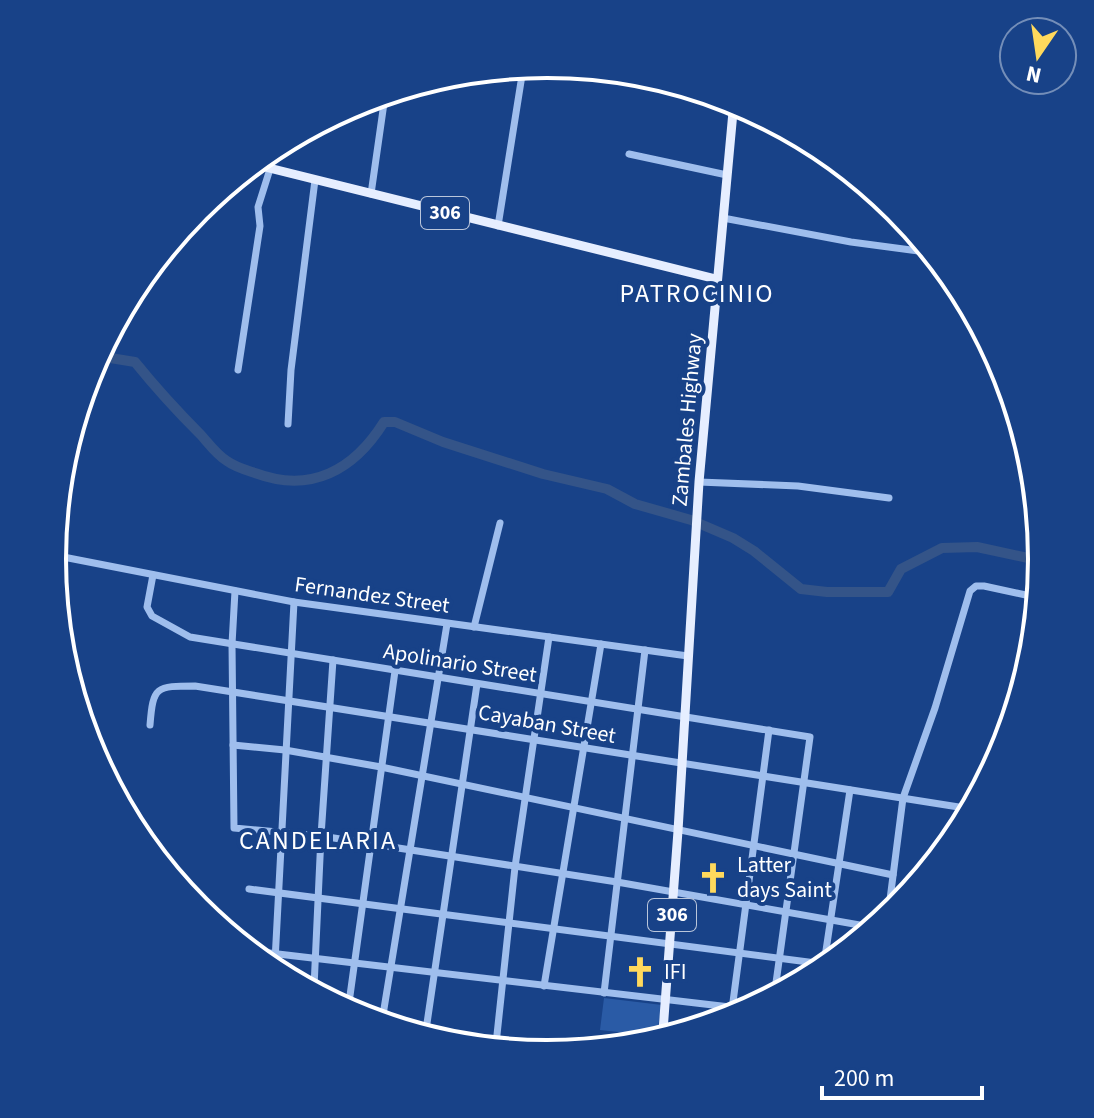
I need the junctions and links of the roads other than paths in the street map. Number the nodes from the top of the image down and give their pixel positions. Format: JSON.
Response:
{"nodes":[{"id":1,"x":521,"y":79,"type":"edge"},
{"id":2,"x":383,"y":107,"type":"edge"},
{"id":3,"x":733,"y":116,"type":"edge"},
{"id":4,"x":629,"y":154,"type":"dead end"},
{"id":5,"x":268,"y":167,"type":"edge"},
{"id":6,"x":266,"y":169,"type":"edge"},
{"id":7,"x":727,"y":175,"type":"junction"},
{"id":8,"x":315,"y":180,"type":"junction"},
{"id":9,"x":371,"y":194,"type":"junction"},
{"id":10,"x":723,"y":218,"type":"junction"},
{"id":11,"x":498,"y":226,"type":"junction"},
{"id":12,"x":916,"y":251,"type":"edge"},
{"id":13,"x":716,"y":279,"type":"junction"},
{"id":14,"x":238,"y":370,"type":"dead end"},
{"id":15,"x":288,"y":424,"type":"dead end"},
{"id":16,"x":699,"y":482,"type":"junction"},
{"id":17,"x":889,"y":498,"type":"dead end"},
{"id":18,"x":500,"y":523,"type":"dead end"},
{"id":19,"x":66,"y":558,"type":"edge"},
{"id":20,"x":153,"y":575,"type":"junction"},
{"id":21,"x":235,"y":591,"type":"junction"},
{"id":22,"x":1027,"y":595,"type":"edge"},
{"id":23,"x":294,"y":602,"type":"junction"},
{"id":24,"x":447,"y":624,"type":"junction"},
{"id":25,"x":474,"y":627,"type":"junction"},
{"id":26,"x":549,"y":637,"type":"junction"},
{"id":27,"x":232,"y":644,"type":"junction"},
{"id":28,"x":601,"y":644,"type":"junction"},
{"id":29,"x":645,"y":650,"type":"junction"},
{"id":30,"x":292,"y":652,"type":"junction"},
{"id":31,"x":688,"y":656,"type":"junction"},
{"id":32,"x":333,"y":660,"type":"junction"},
{"id":33,"x":395,"y":671,"type":"junction"},
{"id":34,"x":438,"y":678,"type":"junction"},
{"id":35,"x":477,"y":684,"type":"junction"},
{"id":36,"x":234,"y":692,"type":"junction"},
{"id":37,"x":539,"y":694,"type":"junction"},
{"id":38,"x":288,"y":702,"type":"junction"},
{"id":39,"x":591,"y":703,"type":"junction"},
{"id":40,"x":329,"y":708,"type":"junction"},
{"id":41,"x":637,"y":710,"type":"junction"},
{"id":42,"x":388,"y":716,"type":"junction"},
{"id":43,"x":685,"y":718,"type":"junction"},
{"id":44,"x":431,"y":723,"type":"junction"},
{"id":45,"x":150,"y":725,"type":"dead end"},
{"id":46,"x":470,"y":729,"type":"junction"},
{"id":47,"x":769,"y":730,"type":"junction"},
{"id":48,"x":532,"y":739,"type":"junction"},
{"id":49,"x":233,"y":745,"type":"junction"},
{"id":50,"x":583,"y":749,"type":"junction"},
{"id":51,"x":285,"y":750,"type":"junction"},
{"id":52,"x":632,"y":756,"type":"junction"},
{"id":53,"x":326,"y":757,"type":"junction"},
{"id":54,"x":682,"y":764,"type":"junction"},
{"id":55,"x":381,"y":767,"type":"junction"},
{"id":56,"x":423,"y":777,"type":"junction"},
{"id":57,"x":763,"y":777,"type":"junction"},
{"id":58,"x":804,"y":783,"type":"junction"},
{"id":59,"x":462,"y":785,"type":"junction"},
{"id":60,"x":850,"y":790,"type":"junction"},
{"id":61,"x":903,"y":798,"type":"junction"},
{"id":62,"x":525,"y":799,"type":"junction"},
{"id":63,"x":959,"y":807,"type":"edge"},
{"id":64,"x":574,"y":808,"type":"junction"},
{"id":65,"x":625,"y":818,"type":"junction"},
{"id":66,"x":282,"y":830,"type":"junction"},
{"id":67,"x":678,"y":831,"type":"junction"},
{"id":68,"x":321,"y":836,"type":"junction"},
{"id":69,"x":371,"y":844,"type":"junction"},
{"id":70,"x":754,"y":845,"type":"junction"},
{"id":71,"x":411,"y":851,"type":"junction"},
{"id":72,"x":794,"y":854,"type":"junction"},
{"id":73,"x":451,"y":857,"type":"junction"},
{"id":74,"x":839,"y":863,"type":"junction"},
{"id":75,"x":515,"y":867,"type":"junction"},
{"id":76,"x":562,"y":874,"type":"junction"},
{"id":77,"x":893,"y":875,"type":"junction"},
{"id":78,"x":617,"y":882,"type":"junction"},
{"id":79,"x":249,"y":889,"type":"dead end"},
{"id":80,"x":280,"y":893,"type":"junction"},
{"id":81,"x":673,"y":893,"type":"junction"},
{"id":82,"x":890,"y":895,"type":"edge"},
{"id":83,"x":319,"y":898,"type":"junction"},
{"id":84,"x":362,"y":904,"type":"junction"},
{"id":85,"x":746,"y":906,"type":"junction"},
{"id":86,"x":400,"y":909,"type":"junction"},
{"id":87,"x":787,"y":912,"type":"junction"},
{"id":88,"x":442,"y":915,"type":"junction"},
{"id":89,"x":831,"y":920,"type":"junction"},
{"id":90,"x":510,"y":922,"type":"junction"},
{"id":91,"x":859,"y":925,"type":"edge"},
{"id":92,"x":553,"y":927,"type":"junction"},
{"id":93,"x":611,"y":935,"type":"junction"},
{"id":94,"x":670,"y":943,"type":"junction"},
{"id":95,"x":826,"y":951,"type":"edge"},
{"id":96,"x":739,"y":952,"type":"junction"},
{"id":97,"x":275,"y":956,"type":"edge"},
{"id":98,"x":279,"y":958,"type":"edge"},
{"id":99,"x":779,"y":958,"type":"junction"},
{"id":100,"x":315,"y":959,"type":"junction"},
{"id":101,"x":809,"y":962,"type":"edge"},
{"id":102,"x":354,"y":964,"type":"junction"},
{"id":103,"x":391,"y":969,"type":"junction"},
{"id":104,"x":434,"y":974,"type":"junction"},
{"id":105,"x":314,"y":980,"type":"edge"},
{"id":106,"x":776,"y":982,"type":"edge"},
{"id":107,"x":505,"y":983,"type":"junction"},
{"id":108,"x":544,"y":986,"type":"junction"},
{"id":109,"x":604,"y":993,"type":"junction"},
{"id":110,"x":350,"y":997,"type":"edge"},
{"id":111,"x":666,"y":999,"type":"junction"},
{"id":112,"x":733,"y":1002,"type":"edge"},
{"id":113,"x":723,"y":1006,"type":"edge"},
{"id":114,"x":384,"y":1011,"type":"edge"},
{"id":115,"x":427,"y":1025,"type":"edge"},
{"id":116,"x":663,"y":1026,"type":"edge"},
{"id":117,"x":497,"y":1037,"type":"edge"}],
"edges":[{"from":1,"to":11,"type":"street"},
{"from":2,"to":9,"type":"street"},
{"from":3,"to":7,"type":"main road","name":"Zambales Highway"},
{"from":4,"to":7,"type":"street"},
{"from":5,"to":8,"type":"main road","number":"306"},
{"from":6,"to":14,"type":"street"},
{"from":7,"to":10,"type":"main road","name":"Zambales Highway"},
{"from":8,"to":9,"type":"main road","number":"306"},
{"from":8,"to":15,"type":"street"},
{"from":9,"to":11,"type":"main road","number":"306"},
{"from":10,"to":12,"type":"street"},
{"from":10,"to":13,"type":"main road","name":"Zambales Highway"},
{"from":11,"to":13,"type":"main road","number":"306"},
{"from":13,"to":16,"type":"main road","name":"Zambales Highway","number":"306"},
{"from":16,"to":17,"type":"street"},
{"from":16,"to":31,"type":"main road","name":"Zambales Highway","number":"306"},
{"from":18,"to":25,"type":"street"},
{"from":19,"to":20,"type":"street","name":"Fernandez Street"},
{"from":20,"to":21,"type":"street","name":"Fernandez Street"},
{"from":20,"to":27,"type":"street","name":"Apolinario Street"},
{"from":21,"to":23,"type":"street","name":"Fernandez Street"},
{"from":21,"to":27,"type":"street"},
{"from":22,"to":61,"type":"street"},
{"from":23,"to":24,"type":"street","name":"Fernandez Street"},
{"from":23,"to":30,"type":"street"},
{"from":24,"to":25,"type":"street","name":"Fernandez Street"},
{"from":24,"to":34,"type":"street"},
{"from":25,"to":26,"type":"street","name":"Fernandez Street"},
{"from":26,"to":28,"type":"street","name":"Fernandez Street"},
{"from":26,"to":37,"type":"street"},
{"from":27,"to":30,"type":"street","name":"Apolinario Street"},
{"from":27,"to":36,"type":"street"},
{"from":28,"to":29,"type":"street","name":"Fernandez Street"},
{"from":28,"to":39,"type":"street"},
{"from":29,"to":31,"type":"street","name":"Fernandez Street"},
{"from":29,"to":41,"type":"street"},
{"from":30,"to":32,"type":"street","name":"Apolinario Street"},
{"from":30,"to":38,"type":"street"},
{"from":31,"to":43,"type":"main road","name":"Zambales Highway","number":"306"},
{"from":32,"to":33,"type":"street","name":"Apolinario Street"},
{"from":32,"to":40,"type":"street"},
{"from":33,"to":34,"type":"street","name":"Apolinario Street"},
{"from":33,"to":42,"type":"street"},
{"from":34,"to":35,"type":"street","name":"Apolinario Street"},
{"from":34,"to":44,"type":"street"},
{"from":35,"to":37,"type":"street","name":"Apolinario Street"},
{"from":35,"to":46,"type":"street"},
{"from":36,"to":38,"type":"street","name":"Cayaban Street"},
{"from":36,"to":45,"type":"street","name":"Cayaban Street"},
{"from":36,"to":49,"type":"street"},
{"from":37,"to":39,"type":"street","name":"Apolinario Street"},
{"from":37,"to":48,"type":"street"},
{"from":38,"to":40,"type":"street","name":"Cayaban Street"},
{"from":38,"to":51,"type":"street"},
{"from":39,"to":41,"type":"street","name":"Apolinario Street"},
{"from":39,"to":50,"type":"street"},
{"from":40,"to":42,"type":"street","name":"Cayaban Street"},
{"from":40,"to":53,"type":"street"},
{"from":41,"to":43,"type":"street","name":"Apolinario Street"},
{"from":41,"to":52,"type":"street"},
{"from":42,"to":44,"type":"street","name":"Cayaban Street"},
{"from":42,"to":55,"type":"street"},
{"from":43,"to":47,"type":"street","name":"Apolinario Street"},
{"from":43,"to":54,"type":"main road","name":"Zambales Highway","number":"306"},
{"from":44,"to":46,"type":"street","name":"Cayaban Street"},
{"from":44,"to":56,"type":"street"},
{"from":46,"to":48,"type":"street","name":"Cayaban Street"},
{"from":46,"to":59,"type":"street"},
{"from":47,"to":57,"type":"street"},
{"from":47,"to":58,"type":"street","name":"Apolinario Street"},
{"from":48,"to":50,"type":"street","name":"Cayaban Street"},
{"from":48,"to":62,"type":"street"},
{"from":49,"to":51,"type":"street"},
{"from":49,"to":66,"type":"street"},
{"from":50,"to":52,"type":"street","name":"Cayaban Street"},
{"from":50,"to":64,"type":"street"},
{"from":51,"to":53,"type":"street"},
{"from":51,"to":66,"type":"street"},
{"from":52,"to":54,"type":"street","name":"Cayaban Street"},
{"from":52,"to":65,"type":"street"},
{"from":53,"to":55,"type":"street"},
{"from":53,"to":68,"type":"street"},
{"from":54,"to":57,"type":"street","name":"Cayaban Street"},
{"from":54,"to":67,"type":"main road","name":"Zambales Highway","number":"306"},
{"from":55,"to":56,"type":"street"},
{"from":55,"to":69,"type":"street"},
{"from":56,"to":59,"type":"street"},
{"from":56,"to":71,"type":"street"},
{"from":57,"to":58,"type":"street","name":"Cayaban Street"},
{"from":57,"to":70,"type":"street"},
{"from":58,"to":60,"type":"street","name":"Cayaban Street"},
{"from":58,"to":72,"type":"street"},
{"from":59,"to":62,"type":"street"},
{"from":59,"to":73,"type":"street"},
{"from":60,"to":61,"type":"street","name":"Cayaban Street"},
{"from":60,"to":74,"type":"street"},
{"from":61,"to":63,"type":"street","name":"Cayaban Street"},
{"from":61,"to":77,"type":"street"},
{"from":62,"to":64,"type":"street"},
{"from":62,"to":75,"type":"street"},
{"from":64,"to":65,"type":"street"},
{"from":64,"to":76,"type":"street"},
{"from":65,"to":67,"type":"street"},
{"from":65,"to":78,"type":"street"},
{"from":66,"to":68,"type":"street"},
{"from":66,"to":80,"type":"street"},
{"from":67,"to":70,"type":"street"},
{"from":67,"to":81,"type":"main road","name":"Zambales Highway","number":"306"},
{"from":68,"to":69,"type":"street"},
{"from":68,"to":83,"type":"street"},
{"from":69,"to":71,"type":"street"},
{"from":69,"to":84,"type":"street"},
{"from":70,"to":72,"type":"street"},
{"from":70,"to":85,"type":"street"},
{"from":71,"to":73,"type":"street"},
{"from":71,"to":86,"type":"street"},
{"from":72,"to":74,"type":"street"},
{"from":72,"to":87,"type":"street"},
{"from":73,"to":75,"type":"street"},
{"from":73,"to":88,"type":"street"},
{"from":74,"to":77,"type":"street"},
{"from":74,"to":89,"type":"street"},
{"from":75,"to":76,"type":"street"},
{"from":75,"to":90,"type":"street"},
{"from":76,"to":78,"type":"street"},
{"from":76,"to":92,"type":"street"},
{"from":77,"to":82,"type":"street"},
{"from":78,"to":81,"type":"street"},
{"from":78,"to":93,"type":"street"},
{"from":79,"to":80,"type":"street"},
{"from":80,"to":83,"type":"street"},
{"from":80,"to":97,"type":"street"},
{"from":81,"to":85,"type":"street"},
{"from":81,"to":94,"type":"main road","name":"Zambales Highway","number":"306"},
{"from":83,"to":84,"type":"street"},
{"from":83,"to":100,"type":"street"},
{"from":84,"to":86,"type":"street"},
{"from":84,"to":102,"type":"street"},
{"from":85,"to":87,"type":"street"},
{"from":85,"to":96,"type":"street"},
{"from":86,"to":88,"type":"street"},
{"from":86,"to":103,"type":"street"},
{"from":87,"to":89,"type":"street"},
{"from":87,"to":99,"type":"street"},
{"from":88,"to":90,"type":"street"},
{"from":88,"to":104,"type":"street"},
{"from":89,"to":91,"type":"street"},
{"from":89,"to":95,"type":"street"},
{"from":90,"to":92,"type":"street"},
{"from":90,"to":107,"type":"street"},
{"from":92,"to":93,"type":"street"},
{"from":92,"to":108,"type":"street"},
{"from":93,"to":94,"type":"street"},
{"from":93,"to":109,"type":"street"},
{"from":94,"to":96,"type":"street"},
{"from":94,"to":111,"type":"main road","name":"Zambales Highway","number":"306"},
{"from":96,"to":99,"type":"street"},
{"from":96,"to":112,"type":"street"},
{"from":98,"to":100,"type":"street"},
{"from":99,"to":101,"type":"street"},
{"from":99,"to":106,"type":"street"},
{"from":100,"to":102,"type":"street"},
{"from":100,"to":105,"type":"street"},
{"from":102,"to":103,"type":"street"},
{"from":102,"to":110,"type":"street"},
{"from":103,"to":104,"type":"street"},
{"from":103,"to":114,"type":"street"},
{"from":104,"to":107,"type":"street"},
{"from":104,"to":115,"type":"street"},
{"from":107,"to":108,"type":"street"},
{"from":107,"to":117,"type":"street"},
{"from":108,"to":109,"type":"street"},
{"from":109,"to":111,"type":"street"},
{"from":111,"to":113,"type":"street"},
{"from":111,"to":116,"type":"main road","name":"Zambales Highway","number":"306"}]}
